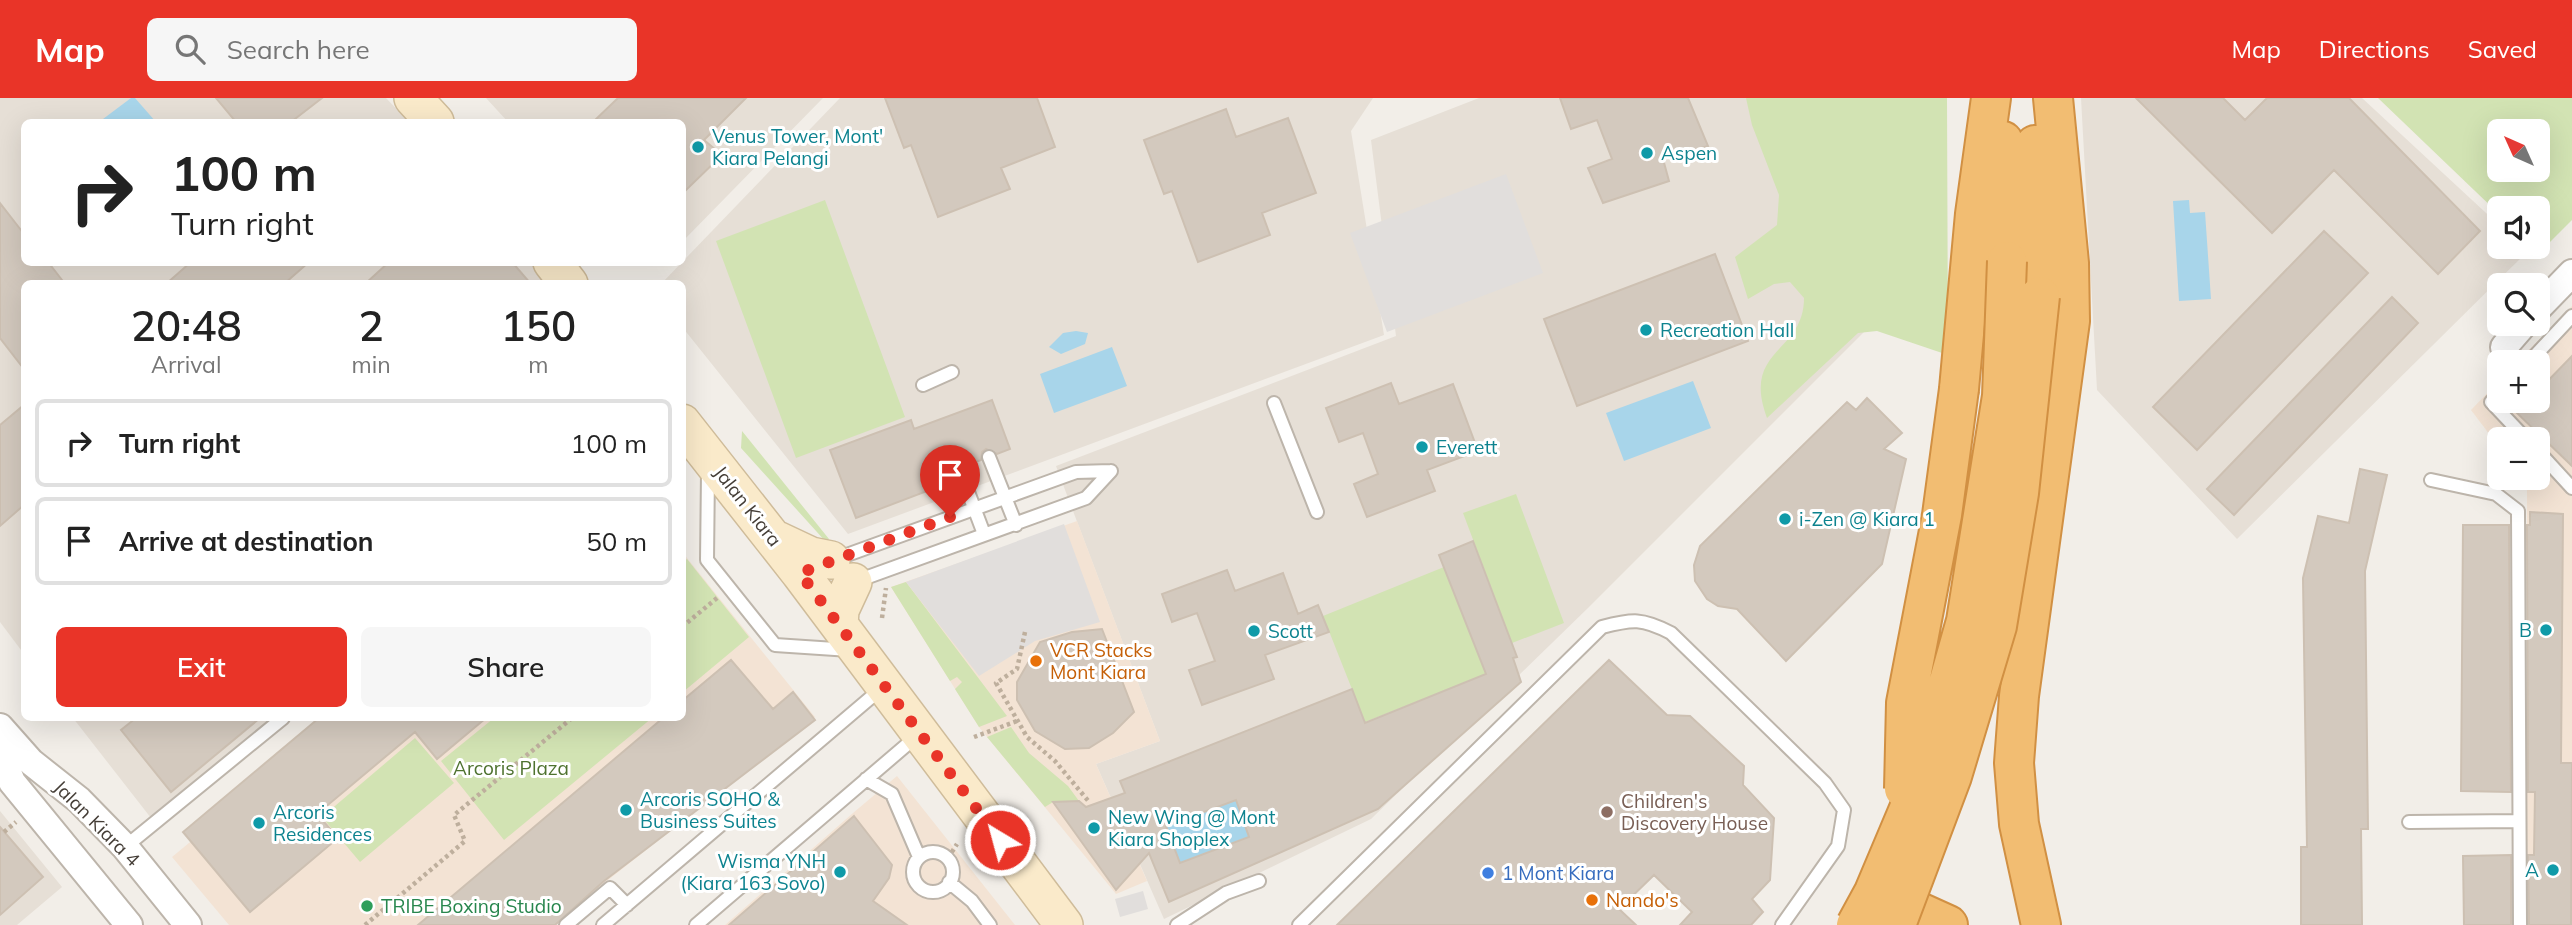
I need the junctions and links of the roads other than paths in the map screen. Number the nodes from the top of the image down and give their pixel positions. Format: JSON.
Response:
{"nodes":[{"id":1,"x":413,"y":98,"type":"edge"},
{"id":2,"x":1994,"y":98,"type":"edge"},
{"id":3,"x":2038,"y":98,"type":"edge"},
{"id":4,"x":2053,"y":98,"type":"edge"},
{"id":5,"x":432,"y":119,"type":"edge"},
{"id":6,"x":555,"y":266,"type":"edge"},
{"id":7,"x":2572,"y":273,"type":"edge"},
{"id":8,"x":566,"y":280,"type":"edge"},
{"id":9,"x":2550,"y":296,"type":"edge"},
{"id":10,"x":2572,"y":316,"type":"edge"},
{"id":11,"x":2514,"y":336,"type":"edge"},
{"id":12,"x":2504,"y":347,"type":"dead end"},
{"id":13,"x":2540,"y":350,"type":"edge"},
{"id":14,"x":952,"y":372,"type":"dead end"},
{"id":15,"x":923,"y":385,"type":"dead end"},
{"id":16,"x":1273,"y":403,"type":"dead end"},
{"id":17,"x":2501,"y":413,"type":"edge"},
{"id":18,"x":2515,"y":427,"type":"edge"},
{"id":19,"x":686,"y":428,"type":"edge"},
{"id":20,"x":708,"y":456,"type":"junction"},
{"id":21,"x":989,"y":457,"type":"dead end"},
{"id":22,"x":2550,"y":464,"type":"edge"},
{"id":23,"x":959,"y":468,"type":"dead end"},
{"id":24,"x":2431,"y":480,"type":"dead end"},
{"id":25,"x":2572,"y":488,"type":"edge"},
{"id":26,"x":1007,"y":498,"type":"junction"},
{"id":27,"x":976,"y":508,"type":"junction"},
{"id":28,"x":1317,"y":512,"type":"dead end"},
{"id":29,"x":1016,"y":525,"type":"junction"},
{"id":30,"x":984,"y":534,"type":"junction"},
{"id":31,"x":836,"y":581,"type":"junction"},
{"id":32,"x":848,"y":638,"type":"junction"},
{"id":33,"x":885,"y":685,"type":"junction"},
{"id":34,"x":279,"y":721,"type":"edge"},
{"id":35,"x":0,"y":727,"type":"edge"},
{"id":36,"x":919,"y":734,"type":"junction"},
{"id":37,"x":0,"y":753,"type":"edge"},
{"id":38,"x":866,"y":779,"type":"junction"},
{"id":39,"x":2519,"y":821,"type":"junction"},
{"id":40,"x":2409,"y":822,"type":"dead end"},
{"id":41,"x":125,"y":847,"type":"junction"},
{"id":42,"x":919,"y":857,"type":"junction"},
{"id":43,"x":90,"y":875,"type":"junction"},
{"id":44,"x":1259,"y":881,"type":"dead end"},
{"id":45,"x":949,"y":883,"type":"junction"},
{"id":46,"x":627,"y":905,"type":"junction"},
{"id":47,"x":129,"y":925,"type":"edge"},
{"id":48,"x":188,"y":925,"type":"edge"},
{"id":49,"x":566,"y":925,"type":"edge"},
{"id":50,"x":603,"y":925,"type":"edge"},
{"id":51,"x":696,"y":925,"type":"edge"},
{"id":52,"x":990,"y":925,"type":"edge"},
{"id":53,"x":1064,"y":925,"type":"edge"},
{"id":54,"x":1177,"y":925,"type":"edge"},
{"id":55,"x":1299,"y":925,"type":"edge"},
{"id":56,"x":1782,"y":925,"type":"edge"},
{"id":57,"x":1845,"y":925,"type":"edge"},
{"id":58,"x":1856,"y":925,"type":"edge"},
{"id":59,"x":1896,"y":925,"type":"edge"},
{"id":60,"x":1926,"y":925,"type":"edge"},
{"id":61,"x":1948,"y":925,"type":"edge"},
{"id":62,"x":2041,"y":925,"type":"edge"},
{"id":63,"x":2519,"y":925,"type":"edge"}],
"edges":[{"from":1,"to":5,"type":"main road"},
{"from":2,"to":58,"type":"highway","bridge":true},
{"from":2,"to":60,"type":"highway","bridge":true},
{"from":3,"to":59,"type":"highway","bridge":true},
{"from":4,"to":62,"type":"highway"},
{"from":6,"to":8,"type":"main road"},
{"from":7,"to":9,"type":"street"},
{"from":10,"to":13,"type":"lane"},
{"from":11,"to":12,"type":"street"},
{"from":14,"to":15,"type":"lane"},
{"from":16,"to":28,"type":"lane"},
{"from":17,"to":18,"type":"lane"},
{"from":19,"to":20,"type":"main road","name":"Jalan Kiara"},
{"from":20,"to":31,"type":"main road","name":"Jalan Kiara"},
{"from":20,"to":32,"type":"lane"},
{"from":21,"to":26,"type":"lane"},
{"from":22,"to":25,"type":"lane"},
{"from":23,"to":27,"type":"lane"},
{"from":24,"to":39,"type":"lane"},
{"from":26,"to":27,"type":"lane"},
{"from":26,"to":29,"type":"lane"},
{"from":26,"to":29,"type":"lane"},
{"from":27,"to":30,"type":"lane"},
{"from":27,"to":31,"type":"lane"},
{"from":29,"to":30,"type":"lane"},
{"from":30,"to":31,"type":"lane"},
{"from":31,"to":32,"type":"main road","name":"Jalan Kiara"},
{"from":32,"to":33,"type":"main road","name":"Jalan Kiara"},
{"from":33,"to":36,"type":"main road","name":"Jalan Kiara"},
{"from":33,"to":46,"type":"lane"},
{"from":34,"to":41,"type":"lane"},
{"from":35,"to":41,"type":"street","name":"Jalan Kiara 4"},
{"from":36,"to":38,"type":"lane"},
{"from":36,"to":53,"type":"main road","name":"Jalan Kiara"},
{"from":37,"to":43,"type":"street","name":"Jalan Kiara 4"},
{"from":38,"to":42,"type":"lane"},
{"from":38,"to":51,"type":"lane"},
{"from":39,"to":40,"type":"lane"},
{"from":39,"to":63,"type":"lane"},
{"from":41,"to":43,"type":"street"},
{"from":41,"to":48,"type":"street","name":"Jalan Kiara 4"},
{"from":42,"to":45,"type":"lane"},
{"from":42,"to":45,"type":"lane"},
{"from":43,"to":47,"type":"street","name":"Jalan Kiara 4"},
{"from":44,"to":54,"type":"lane"},
{"from":45,"to":52,"type":"lane"},
{"from":46,"to":49,"type":"lane"},
{"from":46,"to":50,"type":"lane"},
{"from":55,"to":56,"type":"lane"},
{"from":57,"to":61,"type":"highway"}]}
